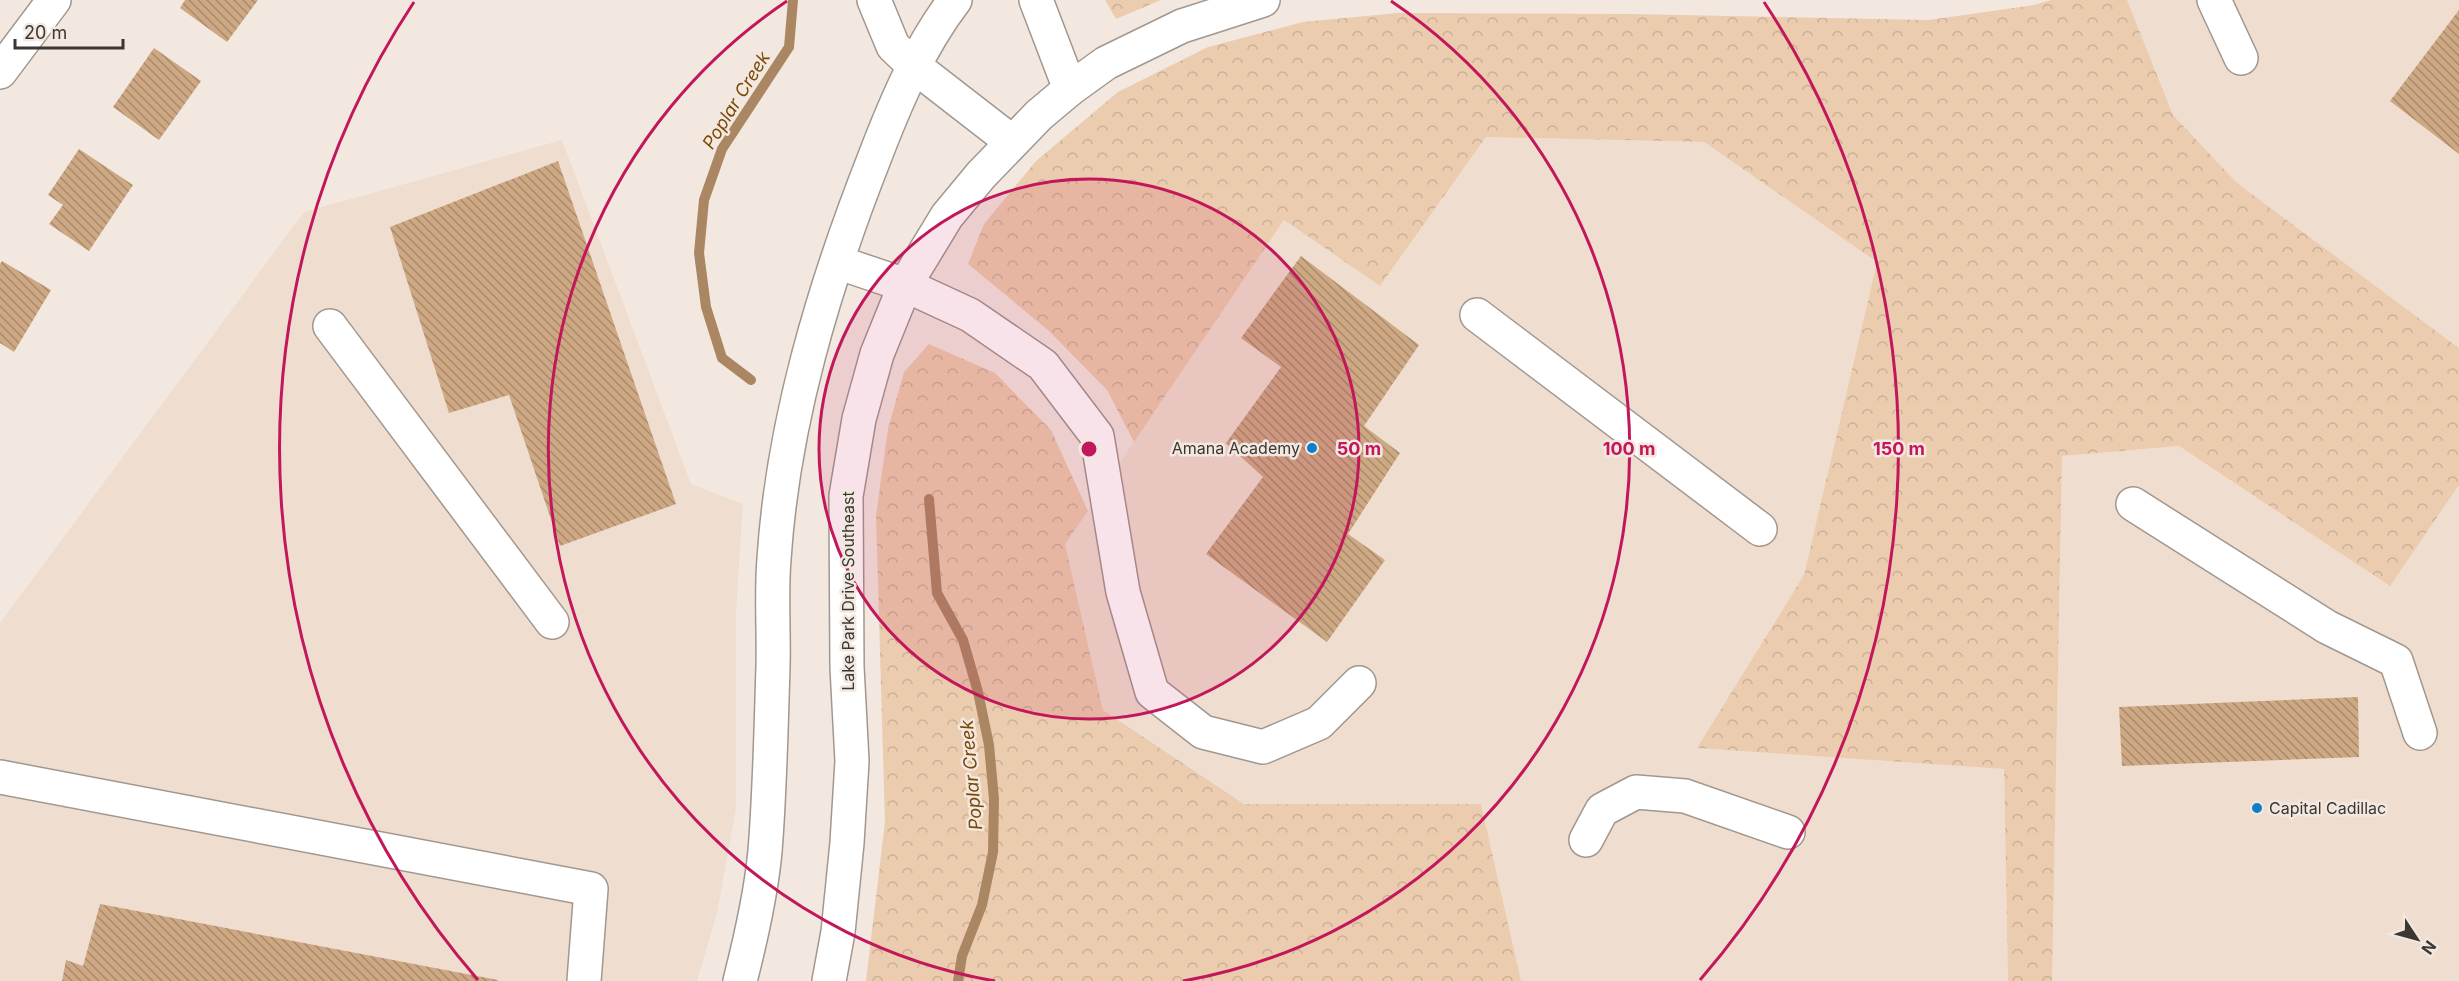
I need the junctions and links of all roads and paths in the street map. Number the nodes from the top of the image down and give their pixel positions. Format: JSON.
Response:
{"nodes":[{"id":1,"x":54,"y":0,"type":"edge"},
{"id":2,"x":874,"y":0,"type":"edge"},
{"id":3,"x":955,"y":0,"type":"edge"},
{"id":4,"x":1036,"y":0,"type":"edge"},
{"id":5,"x":1263,"y":0,"type":"edge"},
{"id":6,"x":2214,"y":0,"type":"edge"},
{"id":7,"x":2241,"y":58,"type":"dead end"},
{"id":8,"x":914,"y":66,"type":"junction"},
{"id":9,"x":0,"y":72,"type":"edge"},
{"id":10,"x":1071,"y":89,"type":"junction"},
{"id":11,"x":1012,"y":142,"type":"junction"},
{"id":12,"x":837,"y":262,"type":"junction"},
{"id":13,"x":904,"y":285,"type":"junction"},
{"id":14,"x":1477,"y":315,"type":"dead end"},
{"id":15,"x":330,"y":326,"type":"dead end"},
{"id":16,"x":2133,"y":504,"type":"dead end"},
{"id":17,"x":1760,"y":529,"type":"dead end"},
{"id":18,"x":552,"y":622,"type":"dead end"},
{"id":19,"x":1359,"y":683,"type":"dead end"},
{"id":20,"x":2420,"y":733,"type":"dead end"},
{"id":21,"x":0,"y":777,"type":"edge"},
{"id":22,"x":1788,"y":832,"type":"dead end"},
{"id":23,"x":1586,"y":840,"type":"dead end"},
{"id":24,"x":584,"y":981,"type":"edge"},
{"id":25,"x":740,"y":981,"type":"edge"},
{"id":26,"x":829,"y":981,"type":"edge"}],
"edges":[{"from":1,"to":9,"type":"street"},
{"from":2,"to":8,"type":"street"},
{"from":3,"to":8,"type":"street"},
{"from":4,"to":10,"type":"street"},
{"from":5,"to":10,"type":"street","name":"Lake Park Drive Southeast"},
{"from":6,"to":7,"type":"street"},
{"from":8,"to":11,"type":"street"},
{"from":8,"to":12,"type":"street"},
{"from":10,"to":11,"type":"street","name":"Lake Park Drive Southeast"},
{"from":11,"to":13,"type":"street","name":"Lake Park Drive Southeast"},
{"from":12,"to":13,"type":"street"},
{"from":12,"to":25,"type":"street"},
{"from":13,"to":19,"type":"street"},
{"from":13,"to":26,"type":"street","name":"Lake Park Drive Southeast"},
{"from":14,"to":17,"type":"street"},
{"from":15,"to":18,"type":"street"},
{"from":16,"to":20,"type":"street"},
{"from":21,"to":24,"type":"street"},
{"from":22,"to":23,"type":"street"}]}
